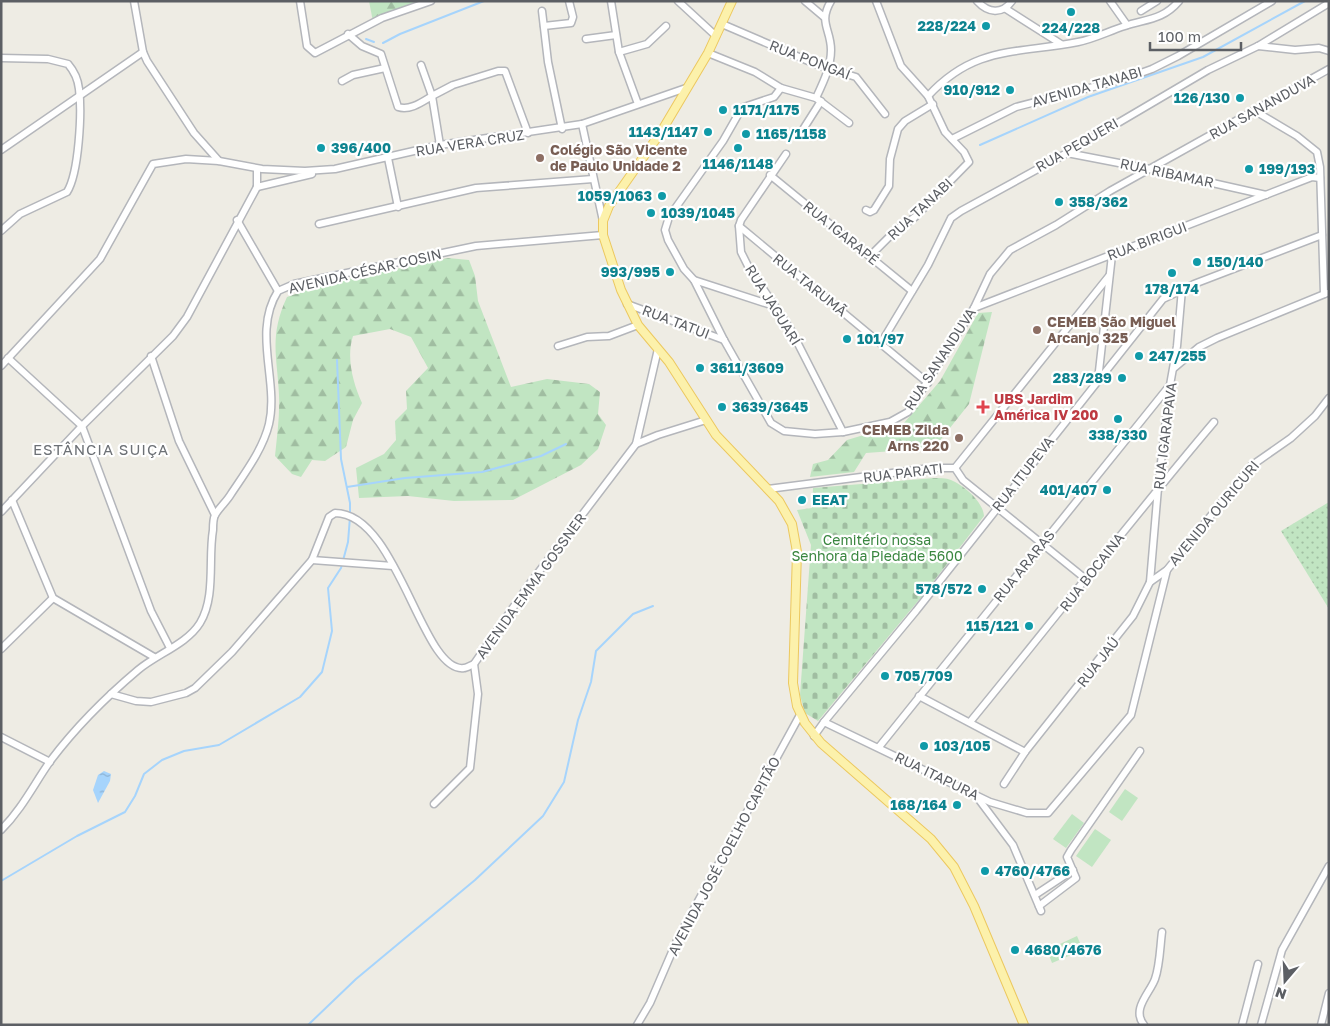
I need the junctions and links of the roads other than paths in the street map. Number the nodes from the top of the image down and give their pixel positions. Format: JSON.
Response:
{"nodes":[{"id":1,"x":134,"y":1,"type":"edge"},
{"id":2,"x":300,"y":1,"type":"edge"},
{"id":3,"x":431,"y":1,"type":"edge"},
{"id":4,"x":569,"y":1,"type":"edge"},
{"id":5,"x":611,"y":1,"type":"edge"},
{"id":6,"x":678,"y":1,"type":"edge"},
{"id":7,"x":732,"y":1,"type":"edge"},
{"id":8,"x":804,"y":1,"type":"edge"},
{"id":9,"x":831,"y":1,"type":"edge"},
{"id":10,"x":876,"y":1,"type":"edge"},
{"id":11,"x":977,"y":1,"type":"edge"},
{"id":12,"x":1012,"y":1,"type":"edge"},
{"id":13,"x":1110,"y":1,"type":"edge"},
{"id":14,"x":1157,"y":1,"type":"edge"},
{"id":15,"x":1179,"y":1,"type":"edge"},
{"id":16,"x":1272,"y":1,"type":"edge"},
{"id":17,"x":1329,"y":3,"type":"edge"},
{"id":18,"x":1006,"y":9,"type":"junction"},
{"id":19,"x":542,"y":11,"type":"dead end"},
{"id":20,"x":1141,"y":11,"type":"dead end"},
{"id":21,"x":824,"y":18,"type":"junction"},
{"id":22,"x":722,"y":24,"type":"junction"},
{"id":23,"x":1127,"y":25,"type":"junction"},
{"id":24,"x":544,"y":26,"type":"junction"},
{"id":25,"x":666,"y":26,"type":"dead end"},
{"id":26,"x":348,"y":34,"type":"junction"},
{"id":27,"x":616,"y":35,"type":"junction"},
{"id":28,"x":716,"y":36,"type":"junction"},
{"id":29,"x":586,"y":39,"type":"dead end"},
{"id":30,"x":1061,"y":44,"type":"junction"},
{"id":31,"x":1258,"y":46,"type":"junction"},
{"id":32,"x":1329,"y":51,"type":"edge"},
{"id":33,"x":143,"y":52,"type":"junction"},
{"id":34,"x":619,"y":52,"type":"junction"},
{"id":35,"x":708,"y":53,"type":"junction"},
{"id":36,"x":1,"y":58,"type":"edge"},
{"id":37,"x":421,"y":65,"type":"dead end"},
{"id":38,"x":386,"y":68,"type":"junction"},
{"id":39,"x":829,"y":68,"type":"junction"},
{"id":40,"x":1329,"y":69,"type":"edge"},
{"id":41,"x":342,"y":81,"type":"dead end"},
{"id":42,"x":686,"y":88,"type":"junction"},
{"id":43,"x":782,"y":88,"type":"junction"},
{"id":44,"x":79,"y":95,"type":"junction"},
{"id":45,"x":432,"y":96,"type":"junction"},
{"id":46,"x":928,"y":96,"type":"junction"},
{"id":47,"x":819,"y":100,"type":"junction"},
{"id":48,"x":638,"y":104,"type":"junction"},
{"id":49,"x":934,"y":104,"type":"junction"},
{"id":50,"x":1255,"y":111,"type":"junction"},
{"id":51,"x":885,"y":114,"type":"dead end"},
{"id":52,"x":849,"y":123,"type":"dead end"},
{"id":53,"x":582,"y":124,"type":"junction"},
{"id":54,"x":562,"y":129,"type":"junction"},
{"id":55,"x":802,"y":131,"type":"dead end"},
{"id":56,"x":528,"y":133,"type":"junction"},
{"id":57,"x":952,"y":139,"type":"junction"},
{"id":58,"x":440,"y":145,"type":"junction"},
{"id":59,"x":1,"y":150,"type":"edge"},
{"id":60,"x":1067,"y":153,"type":"junction"},
{"id":61,"x":786,"y":154,"type":"dead end"},
{"id":62,"x":388,"y":158,"type":"junction"},
{"id":63,"x":219,"y":161,"type":"junction"},
{"id":64,"x":257,"y":169,"type":"junction"},
{"id":65,"x":1150,"y":169,"type":"junction"},
{"id":66,"x":268,"y":170,"type":"junction"},
{"id":67,"x":322,"y":170,"type":"junction"},
{"id":68,"x":770,"y":175,"type":"junction"},
{"id":69,"x":1320,"y":178,"type":"junction"},
{"id":70,"x":593,"y":179,"type":"junction"},
{"id":71,"x":270,"y":184,"type":"junction"},
{"id":72,"x":257,"y":187,"type":"junction"},
{"id":73,"x":1267,"y":195,"type":"junction"},
{"id":74,"x":398,"y":207,"type":"junction"},
{"id":75,"x":866,"y":210,"type":"dead end"},
{"id":76,"x":237,"y":220,"type":"junction"},
{"id":77,"x":602,"y":221,"type":"junction"},
{"id":78,"x":320,"y":224,"type":"dead end"},
{"id":79,"x":738,"y":226,"type":"junction"},
{"id":80,"x":1,"y":231,"type":"edge"},
{"id":81,"x":603,"y":235,"type":"junction"},
{"id":82,"x":1322,"y":235,"type":"junction"},
{"id":83,"x":1112,"y":255,"type":"junction"},
{"id":84,"x":870,"y":256,"type":"junction"},
{"id":85,"x":1109,"y":276,"type":"junction"},
{"id":86,"x":694,"y":280,"type":"junction"},
{"id":87,"x":1182,"y":289,"type":"junction"},
{"id":88,"x":278,"y":291,"type":"junction"},
{"id":89,"x":912,"y":291,"type":"junction"},
{"id":90,"x":1326,"y":293,"type":"edge"},
{"id":91,"x":628,"y":304,"type":"junction"},
{"id":92,"x":774,"y":306,"type":"junction"},
{"id":93,"x":974,"y":308,"type":"junction"},
{"id":94,"x":638,"y":325,"type":"junction"},
{"id":95,"x":724,"y":340,"type":"junction"},
{"id":96,"x":881,"y":343,"type":"junction"},
{"id":97,"x":558,"y":346,"type":"dead end"},
{"id":98,"x":658,"y":349,"type":"junction"},
{"id":99,"x":151,"y":356,"type":"junction"},
{"id":100,"x":8,"y":358,"type":"junction"},
{"id":101,"x":1,"y":366,"type":"edge"},
{"id":102,"x":1174,"y":368,"type":"junction"},
{"id":103,"x":1098,"y":380,"type":"junction"},
{"id":104,"x":928,"y":382,"type":"junction"},
{"id":105,"x":1170,"y":385,"type":"junction"},
{"id":106,"x":1329,"y":398,"type":"edge"},
{"id":107,"x":706,"y":420,"type":"junction"},
{"id":108,"x":1214,"y":422,"type":"dead end"},
{"id":109,"x":82,"y":426,"type":"junction"},
{"id":110,"x":843,"y":432,"type":"junction"},
{"id":111,"x":636,"y":444,"type":"junction"},
{"id":112,"x":955,"y":468,"type":"junction"},
{"id":113,"x":768,"y":488,"type":"junction"},
{"id":114,"x":1158,"y":488,"type":"junction"},
{"id":115,"x":12,"y":500,"type":"junction"},
{"id":116,"x":996,"y":508,"type":"junction"},
{"id":117,"x":1,"y":512,"type":"edge"},
{"id":118,"x":215,"y":515,"type":"junction"},
{"id":119,"x":1043,"y":543,"type":"junction"},
{"id":120,"x":312,"y":560,"type":"junction"},
{"id":121,"x":393,"y":566,"type":"junction"},
{"id":122,"x":1167,"y":570,"type":"junction"},
{"id":123,"x":1087,"y":580,"type":"junction"},
{"id":124,"x":1150,"y":582,"type":"junction"},
{"id":125,"x":53,"y":598,"type":"junction"},
{"id":126,"x":170,"y":648,"type":"junction"},
{"id":127,"x":1,"y":649,"type":"edge"},
{"id":128,"x":154,"y":657,"type":"junction"},
{"id":129,"x":474,"y":664,"type":"junction"},
{"id":130,"x":110,"y":694,"type":"junction"},
{"id":131,"x":919,"y":696,"type":"junction"},
{"id":132,"x":800,"y":715,"type":"junction"},
{"id":133,"x":824,"y":722,"type":"junction"},
{"id":134,"x":970,"y":722,"type":"junction"},
{"id":135,"x":814,"y":736,"type":"junction"},
{"id":136,"x":1,"y":737,"type":"edge"},
{"id":137,"x":879,"y":747,"type":"junction"},
{"id":138,"x":1140,"y":751,"type":"dead end"},
{"id":139,"x":1025,"y":752,"type":"junction"},
{"id":140,"x":50,"y":762,"type":"junction"},
{"id":141,"x":1004,"y":784,"type":"dead end"},
{"id":142,"x":976,"y":796,"type":"junction"},
{"id":143,"x":434,"y":804,"type":"dead end"},
{"id":144,"x":1,"y":830,"type":"edge"},
{"id":145,"x":1329,"y":866,"type":"edge"},
{"id":146,"x":1073,"y":870,"type":"junction"},
{"id":147,"x":1035,"y":895,"type":"junction"},
{"id":148,"x":1162,"y":932,"type":"dead end"},
{"id":149,"x":1258,"y":964,"type":"dead end"},
{"id":150,"x":1329,"y":993,"type":"edge"},
{"id":151,"x":637,"y":1025,"type":"edge"},
{"id":152,"x":1024,"y":1025,"type":"edge"},
{"id":153,"x":1144,"y":1025,"type":"edge"},
{"id":154,"x":1242,"y":1025,"type":"edge"},
{"id":155,"x":1261,"y":1025,"type":"edge"},
{"id":156,"x":1321,"y":1025,"type":"edge"}],
"edges":[{"from":1,"to":33,"type":"street"},
{"from":2,"to":26,"type":"street"},
{"from":3,"to":26,"type":"street"},
{"from":4,"to":24,"type":"street"},
{"from":5,"to":27,"type":"street"},
{"from":6,"to":28,"type":"street"},
{"from":7,"to":22,"type":"main road"},
{"from":8,"to":21,"type":"street"},
{"from":9,"to":21,"type":"street"},
{"from":10,"to":46,"type":"street"},
{"from":11,"to":18,"type":"street"},
{"from":12,"to":18,"type":"street"},
{"from":13,"to":23,"type":"street"},
{"from":14,"to":20,"type":"street"},
{"from":15,"to":23,"type":"street"},
{"from":16,"to":57,"type":"street","name":"AVENIDA TANABI"},
{"from":17,"to":31,"type":"street","name":"RUA PEQUERI"},
{"from":18,"to":30,"type":"street"},
{"from":19,"to":24,"type":"street"},
{"from":21,"to":39,"type":"street"},
{"from":22,"to":28,"type":"main road"},
{"from":22,"to":39,"type":"street","name":"RUA PONGAÍ"},
{"from":23,"to":30,"type":"street"},
{"from":24,"to":54,"type":"street"},
{"from":25,"to":34,"type":"street"},
{"from":26,"to":38,"type":"street"},
{"from":27,"to":29,"type":"street"},
{"from":27,"to":34,"type":"street"},
{"from":28,"to":35,"type":"main road"},
{"from":30,"to":46,"type":"street"},
{"from":31,"to":32,"type":"street"},
{"from":31,"to":60,"type":"street","name":"RUA PEQUERI"},
{"from":33,"to":44,"type":"street"},
{"from":33,"to":63,"type":"street"},
{"from":34,"to":48,"type":"street"},
{"from":35,"to":42,"type":"main road"},
{"from":35,"to":43,"type":"street"},
{"from":36,"to":44,"type":"street"},
{"from":37,"to":45,"type":"street"},
{"from":38,"to":41,"type":"street"},
{"from":38,"to":45,"type":"street"},
{"from":39,"to":47,"type":"street"},
{"from":39,"to":51,"type":"street","name":"RUA PONGAÍ"},
{"from":40,"to":50,"type":"street","name":"RUA SANANDUVA"},
{"from":42,"to":48,"type":"street","name":"RUA VERA CRUZ"},
{"from":42,"to":77,"type":"main road"},
{"from":43,"to":47,"type":"street"},
{"from":43,"to":86,"type":"street","name":"RUA SANANDUVA"},
{"from":44,"to":59,"type":"street"},
{"from":44,"to":80,"type":"street"},
{"from":45,"to":56,"type":"street"},
{"from":45,"to":58,"type":"street"},
{"from":46,"to":49,"type":"street"},
{"from":47,"to":52,"type":"street"},
{"from":47,"to":55,"type":"street"},
{"from":48,"to":53,"type":"street","name":"RUA VERA CRUZ"},
{"from":49,"to":57,"type":"street"},
{"from":49,"to":75,"type":"street"},
{"from":50,"to":65,"type":"street","name":"RUA SANANDUVA"},
{"from":50,"to":69,"type":"street"},
{"from":53,"to":54,"type":"street","name":"RUA VERA CRUZ"},
{"from":53,"to":70,"type":"street"},
{"from":54,"to":56,"type":"street","name":"RUA VERA CRUZ"},
{"from":56,"to":58,"type":"street","name":"RUA VERA CRUZ"},
{"from":57,"to":84,"type":"street","name":"RUA TANABI"},
{"from":58,"to":62,"type":"street","name":"RUA VERA CRUZ"},
{"from":60,"to":65,"type":"street","name":"RUA RIBAMAR"},
{"from":60,"to":89,"type":"street","name":"RUA PEQUERI"},
{"from":61,"to":68,"type":"street"},
{"from":62,"to":67,"type":"street","name":"RUA VERA CRUZ"},
{"from":62,"to":74,"type":"street"},
{"from":63,"to":64,"type":"street","name":"RUA VERA CRUZ"},
{"from":63,"to":100,"type":"street","name":"RUA VERA CRUZ"},
{"from":64,"to":66,"type":"street","name":"RUA VERA CRUZ"},
{"from":64,"to":72,"type":"street"},
{"from":65,"to":73,"type":"street","name":"RUA RIBAMAR"},
{"from":65,"to":93,"type":"street","name":"RUA SANANDUVA"},
{"from":66,"to":67,"type":"street","name":"RUA VERA CRUZ"},
{"from":66,"to":71,"type":"street"},
{"from":67,"to":71,"type":"street"},
{"from":68,"to":79,"type":"street"},
{"from":68,"to":84,"type":"street","name":"RUA IGARAPÉ"},
{"from":69,"to":73,"type":"street","name":"RUA BIRIGUI"},
{"from":69,"to":82,"type":"street"},
{"from":70,"to":74,"type":"street"},
{"from":70,"to":77,"type":"street"},
{"from":71,"to":72,"type":"street"},
{"from":72,"to":76,"type":"street"},
{"from":73,"to":83,"type":"street","name":"RUA BIRIGUI"},
{"from":74,"to":78,"type":"street"},
{"from":76,"to":88,"type":"street"},
{"from":76,"to":99,"type":"street"},
{"from":77,"to":81,"type":"main road"},
{"from":79,"to":92,"type":"street","name":"RUA JAGUARÍ"},
{"from":79,"to":96,"type":"street","name":"RUA TARUMÃ"},
{"from":81,"to":88,"type":"street","name":"AVENIDA CÉSAR COSIN"},
{"from":81,"to":91,"type":"main road"},
{"from":82,"to":87,"type":"street","name":"RUA ITUPEVA"},
{"from":82,"to":90,"type":"street"},
{"from":83,"to":85,"type":"street"},
{"from":83,"to":93,"type":"street","name":"RUA BIRIGUI"},
{"from":84,"to":89,"type":"street","name":"RUA IGARAPÉ"},
{"from":85,"to":103,"type":"street"},
{"from":85,"to":112,"type":"street"},
{"from":86,"to":92,"type":"street"},
{"from":86,"to":95,"type":"street","name":"RUA SANANDUVA"},
{"from":87,"to":102,"type":"street","name":"RUA IGARAPAVA"},
{"from":87,"to":103,"type":"street","name":"RUA ITUPEVA"},
{"from":88,"to":118,"type":"street","name":"AVENIDA CÉSAR COSIN"},
{"from":89,"to":96,"type":"street","name":"RUA PEQUERI"},
{"from":90,"to":102,"type":"street"},
{"from":91,"to":94,"type":"main road"},
{"from":91,"to":95,"type":"street","name":"RUA TATUI"},
{"from":92,"to":110,"type":"street","name":"RUA JAGUARÍ"},
{"from":93,"to":104,"type":"street","name":"RUA SANANDUVA"},
{"from":94,"to":97,"type":"street"},
{"from":94,"to":98,"type":"main road"},
{"from":95,"to":110,"type":"street","name":"RUA SANANDUVA"},
{"from":96,"to":104,"type":"street","name":"RUA TARUMÃ"},
{"from":98,"to":107,"type":"main road"},
{"from":98,"to":111,"type":"street","name":"AVENIDA EMMA GOSSNER"},
{"from":99,"to":109,"type":"street"},
{"from":99,"to":118,"type":"street"},
{"from":100,"to":101,"type":"street"},
{"from":100,"to":109,"type":"street"},
{"from":102,"to":105,"type":"street","name":"RUA IGARAPAVA"},
{"from":103,"to":116,"type":"street","name":"RUA ITUPEVA"},
{"from":104,"to":110,"type":"street","name":"RUA SANANDUVA"},
{"from":105,"to":114,"type":"street","name":"RUA IGARAPAVA"},
{"from":105,"to":119,"type":"street","name":"RUA ARARAS"},
{"from":106,"to":122,"type":"street","name":"AVENIDA OURICURI"},
{"from":107,"to":111,"type":"street"},
{"from":107,"to":113,"type":"main road"},
{"from":108,"to":114,"type":"street","name":"RUA BOCAINA"},
{"from":109,"to":115,"type":"street"},
{"from":109,"to":126,"type":"street"},
{"from":111,"to":129,"type":"street","name":"AVENIDA EMMA GOSSNER"},
{"from":112,"to":113,"type":"street","name":"RUA PARATI"},
{"from":112,"to":116,"type":"street","name":"RUA PARATI"},
{"from":113,"to":132,"type":"main road"},
{"from":114,"to":123,"type":"street","name":"RUA BOCAINA"},
{"from":114,"to":124,"type":"street","name":"RUA IGARAPAVA"},
{"from":115,"to":117,"type":"street"},
{"from":115,"to":125,"type":"street"},
{"from":116,"to":119,"type":"street","name":"RUA PARATI"},
{"from":116,"to":133,"type":"street","name":"RUA ITUPEVA"},
{"from":118,"to":126,"type":"street","name":"AVENIDA CÉSAR COSIN"},
{"from":119,"to":123,"type":"street","name":"RUA PARATI"},
{"from":119,"to":131,"type":"street","name":"RUA ARARAS"},
{"from":120,"to":121,"type":"street"},
{"from":120,"to":121,"type":"street","name":"AVENIDA EMMA GOSSNER"},
{"from":120,"to":130,"type":"street","name":"AVENIDA EMMA GOSSNER"},
{"from":121,"to":129,"type":"street","name":"AVENIDA EMMA GOSSNER"},
{"from":122,"to":124,"type":"street","name":"RUA JAÚ"},
{"from":122,"to":142,"type":"street","name":"RUA ITAPURA"},
{"from":123,"to":134,"type":"street","name":"RUA BOCAINA"},
{"from":124,"to":139,"type":"street","name":"RUA JAÚ"},
{"from":125,"to":127,"type":"street"},
{"from":125,"to":128,"type":"street"},
{"from":126,"to":128,"type":"street","name":"AVENIDA CÉSAR COSIN"},
{"from":128,"to":130,"type":"street","name":"AVENIDA CÉSAR COSIN"},
{"from":129,"to":143,"type":"street"},
{"from":130,"to":140,"type":"street"},
{"from":131,"to":134,"type":"street"},
{"from":131,"to":137,"type":"street","name":"RUA ARARAS"},
{"from":132,"to":135,"type":"main road"},
{"from":132,"to":151,"type":"street","name":"AVENIDA JOSÉ COELHO CAPITÃO"},
{"from":133,"to":135,"type":"street","name":"RUA ITUPEVA"},
{"from":133,"to":137,"type":"street","name":"RUA ITAPURA"},
{"from":134,"to":139,"type":"street"},
{"from":135,"to":152,"type":"main road"},
{"from":136,"to":140,"type":"street"},
{"from":137,"to":142,"type":"street","name":"RUA ITAPURA"},
{"from":138,"to":146,"type":"street"},
{"from":139,"to":141,"type":"street","name":"RUA JAÚ"},
{"from":140,"to":144,"type":"street"},
{"from":142,"to":147,"type":"street"},
{"from":145,"to":155,"type":"street"},
{"from":146,"to":147,"type":"street"},
{"from":146,"to":147,"type":"street"},
{"from":148,"to":153,"type":"street"},
{"from":149,"to":154,"type":"street"},
{"from":150,"to":156,"type":"street"}]}
